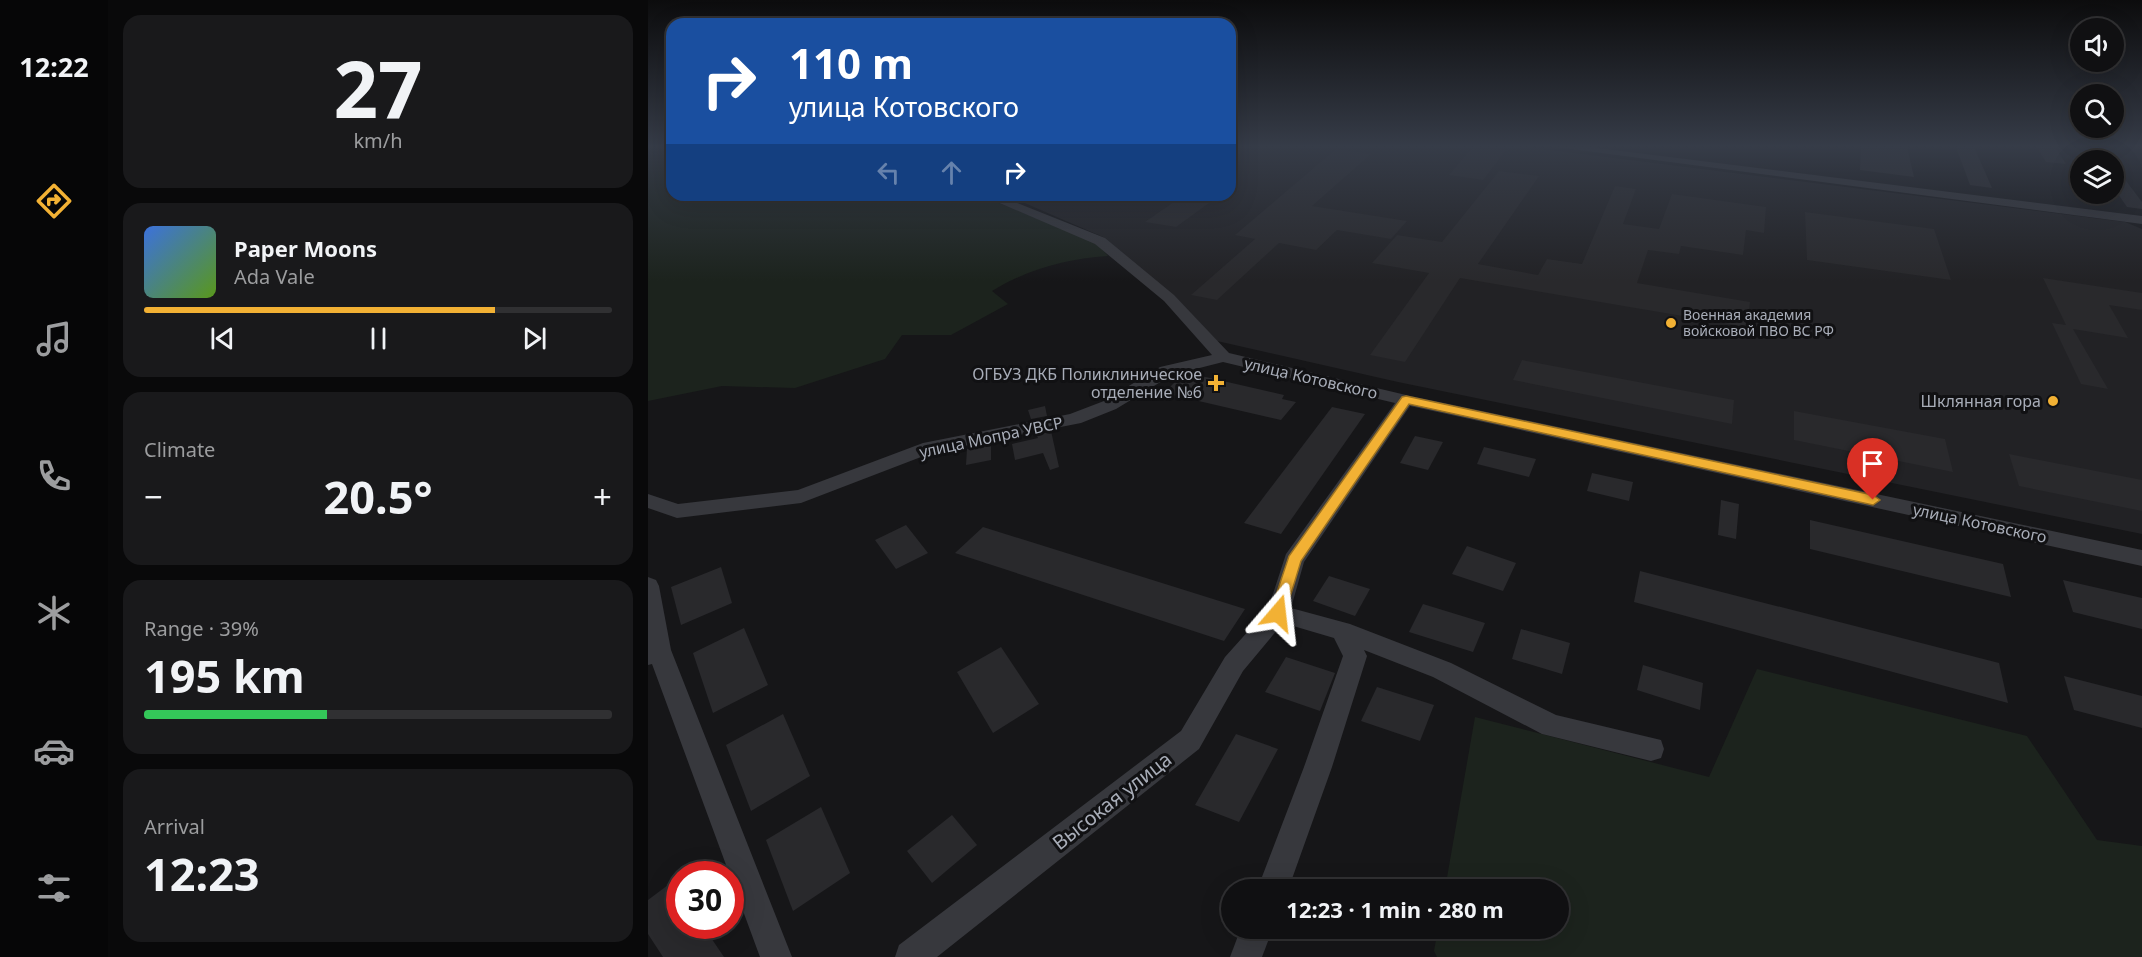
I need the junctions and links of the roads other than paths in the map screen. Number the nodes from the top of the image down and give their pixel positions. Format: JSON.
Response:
{"nodes":[{"id":1,"x":1921,"y":192,"type":"edge"},
{"id":2,"x":1002,"y":201,"type":"edge"},
{"id":3,"x":2142,"y":219,"type":"edge"},
{"id":4,"x":1223,"y":357,"type":"junction"},
{"id":5,"x":1406,"y":400,"type":"junction"},
{"id":6,"x":648,"y":501,"type":"edge"},
{"id":7,"x":2142,"y":558,"type":"edge"},
{"id":8,"x":648,"y":586,"type":"edge"},
{"id":9,"x":1278,"y":613,"type":"junction"},
{"id":10,"x":1342,"y":631,"type":"junction"},
{"id":11,"x":654,"y":652,"type":"edge"},
{"id":12,"x":1651,"y":749,"type":"dead end"},
{"id":13,"x":1276,"y":879,"type":"edge"},
{"id":14,"x":1253,"y":939,"type":"edge"},
{"id":15,"x":776,"y":957,"type":"edge"},
{"id":16,"x":911,"y":957,"type":"edge"},
{"id":17,"x":1246,"y":957,"type":"edge"}],
"edges":[{"from":1,"to":3,"type":"street"},
{"from":2,"to":4,"type":"street","name":"улица Котовского"},
{"from":4,"to":5,"type":"street","name":"улица Котовского"},
{"from":4,"to":6,"type":"street","name":"улица Мопра УВСР"},
{"from":5,"to":7,"type":"street","name":"улица Котовского"},
{"from":5,"to":9,"type":"street","name":"Высокая улица"},
{"from":8,"to":11,"type":"street"},
{"from":9,"to":10,"type":"street"},
{"from":9,"to":16,"type":"street","name":"Высокая улица"},
{"from":10,"to":12,"type":"street"},
{"from":10,"to":13,"type":"street"},
{"from":11,"to":15,"type":"street"},
{"from":14,"to":17,"type":"street"}]}
